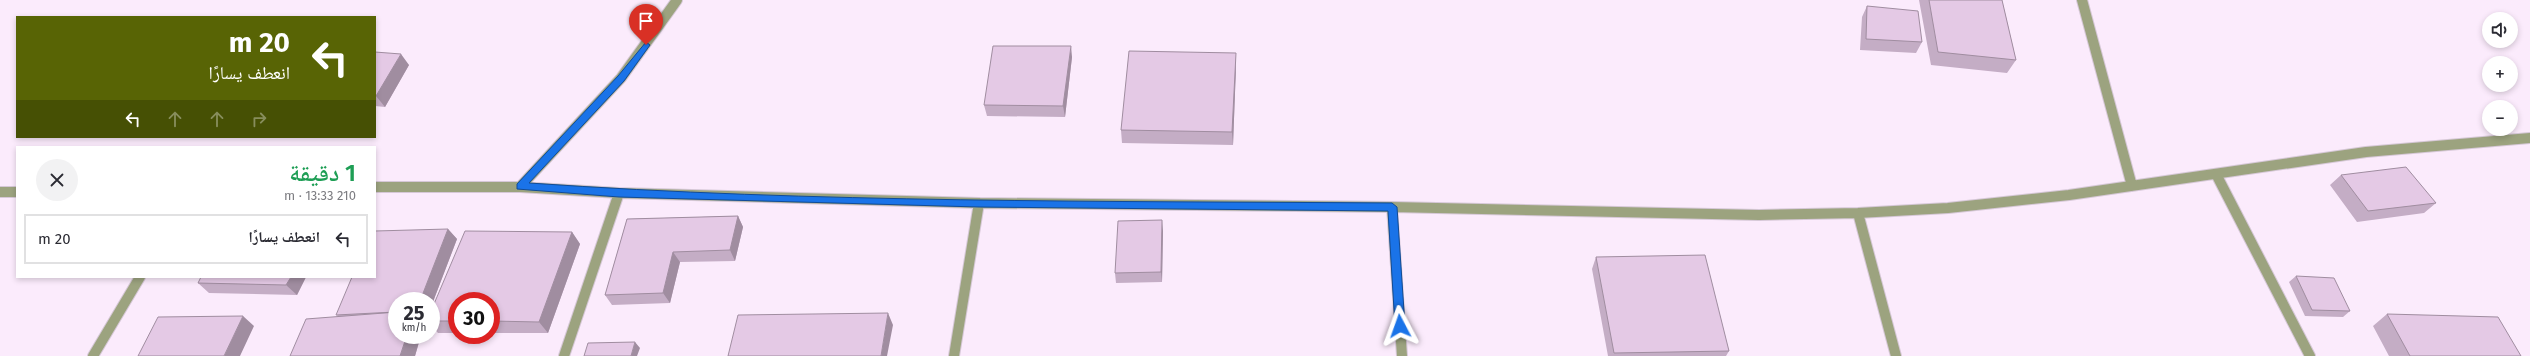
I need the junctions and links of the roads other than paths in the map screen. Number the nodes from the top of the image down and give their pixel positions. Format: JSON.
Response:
{"nodes":[{"id":1,"x":676,"y":0,"type":"edge"},
{"id":2,"x":2082,"y":0,"type":"edge"},
{"id":3,"x":2530,"y":138,"type":"edge"},
{"id":4,"x":2216,"y":174,"type":"junction"},
{"id":5,"x":376,"y":186,"type":"edge"},
{"id":6,"x":520,"y":186,"type":"junction"},
{"id":7,"x":2132,"y":186,"type":"junction"},
{"id":8,"x":0,"y":192,"type":"edge"},
{"id":9,"x":16,"y":192,"type":"edge"},
{"id":10,"x":619,"y":193,"type":"junction"},
{"id":11,"x":979,"y":204,"type":"junction"},
{"id":12,"x":1392,"y":207,"type":"junction"},
{"id":13,"x":1858,"y":213,"type":"junction"},
{"id":14,"x":139,"y":278,"type":"edge"},
{"id":15,"x":93,"y":356,"type":"edge"},
{"id":16,"x":564,"y":356,"type":"edge"},
{"id":17,"x":954,"y":356,"type":"edge"},
{"id":18,"x":1402,"y":356,"type":"edge"},
{"id":19,"x":1896,"y":356,"type":"edge"},
{"id":20,"x":2310,"y":356,"type":"edge"}],
"edges":[{"from":1,"to":6,"type":"street"},
{"from":2,"to":7,"type":"street"},
{"from":3,"to":4,"type":"street"},
{"from":4,"to":7,"type":"street"},
{"from":4,"to":20,"type":"street"},
{"from":5,"to":6,"type":"street"},
{"from":6,"to":10,"type":"street"},
{"from":7,"to":13,"type":"street"},
{"from":8,"to":9,"type":"street"},
{"from":10,"to":11,"type":"street"},
{"from":10,"to":16,"type":"street"},
{"from":11,"to":12,"type":"street"},
{"from":11,"to":17,"type":"street"},
{"from":12,"to":13,"type":"street"},
{"from":12,"to":18,"type":"street"},
{"from":13,"to":19,"type":"street"},
{"from":14,"to":15,"type":"street"}]}
